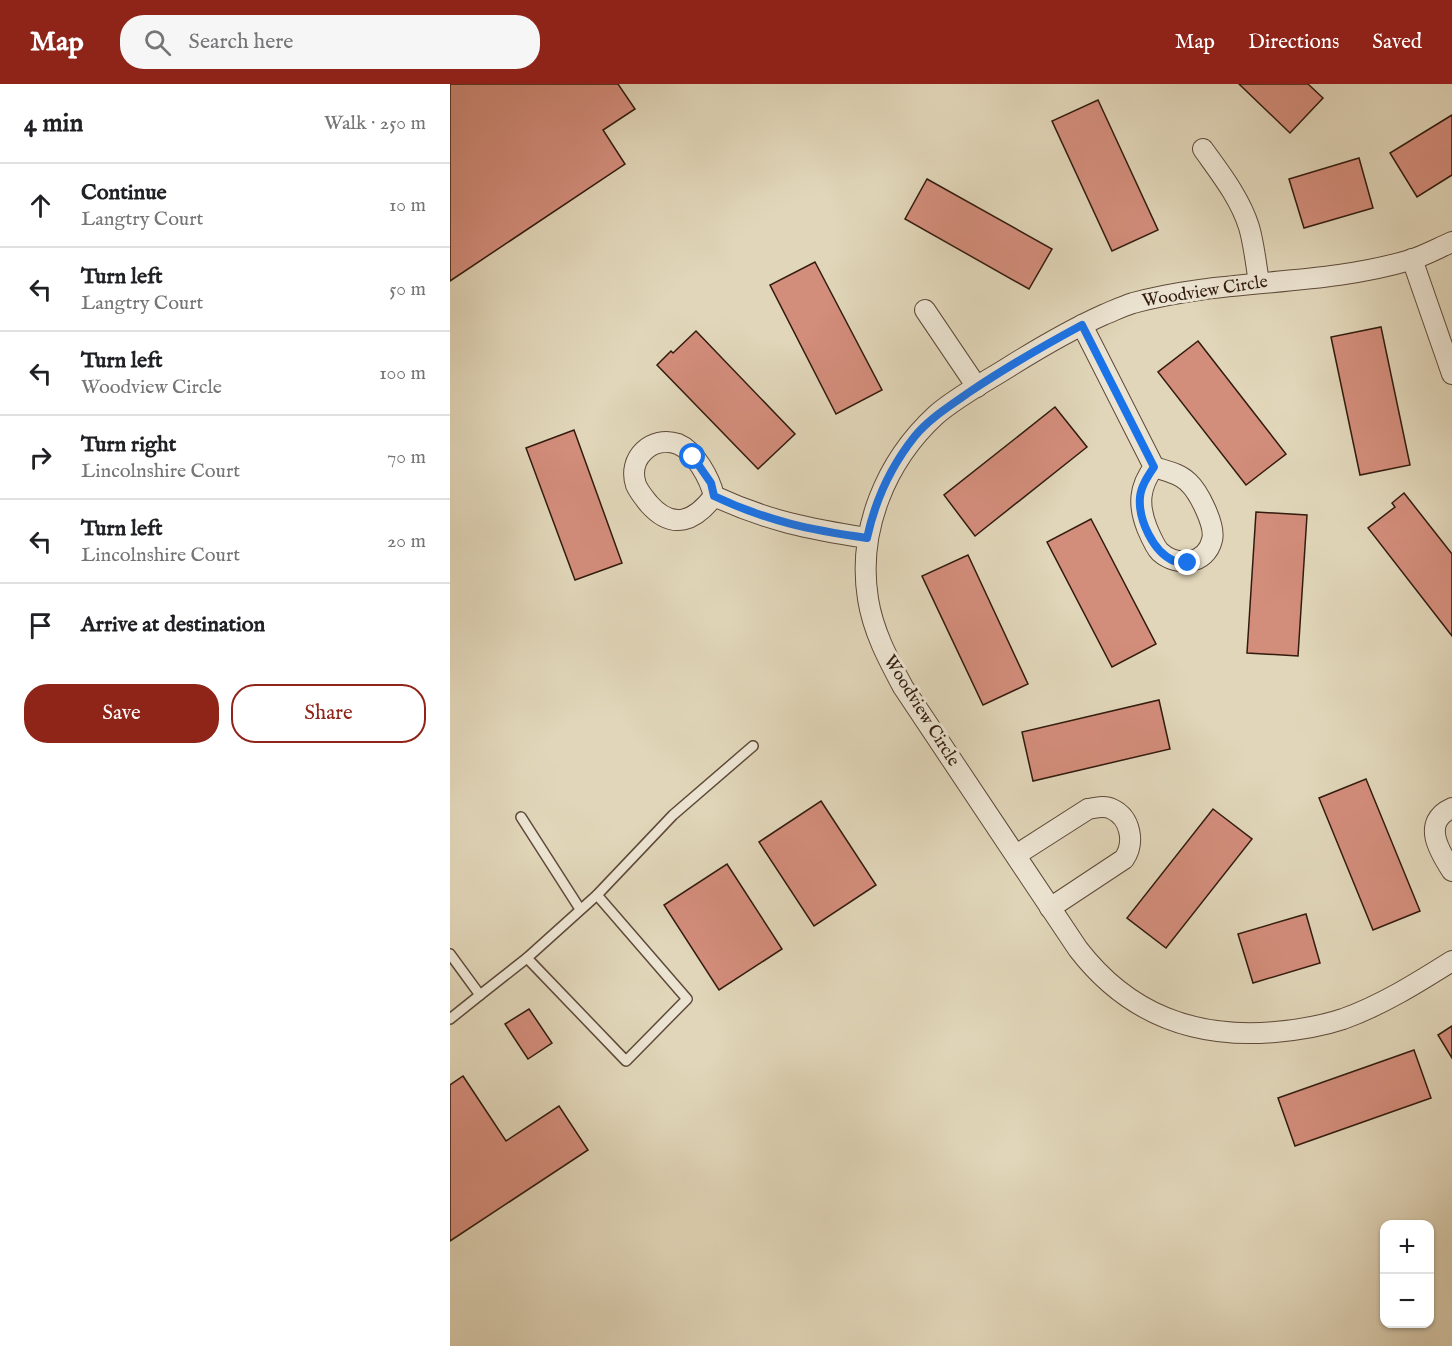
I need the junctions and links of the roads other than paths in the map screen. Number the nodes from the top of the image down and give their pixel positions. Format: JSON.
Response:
{"nodes":[{"id":1,"x":1203,"y":149,"type":"dead end"},
{"id":2,"x":1452,"y":242,"type":"edge"},
{"id":3,"x":1412,"y":260,"type":"junction"},
{"id":4,"x":1259,"y":283,"type":"junction"},
{"id":5,"x":925,"y":310,"type":"dead end"},
{"id":6,"x":1082,"y":325,"type":"junction"},
{"id":7,"x":1452,"y":374,"type":"edge"},
{"id":8,"x":977,"y":387,"type":"junction"},
{"id":9,"x":1154,"y":467,"type":"junction"},
{"id":10,"x":714,"y":496,"type":"dead end"},
{"id":11,"x":867,"y":538,"type":"junction"},
{"id":12,"x":753,"y":746,"type":"dead end"},
{"id":13,"x":1452,"y":808,"type":"edge"},
{"id":14,"x":522,"y":817,"type":"dead end"},
{"id":15,"x":1016,"y":855,"type":"junction"},
{"id":16,"x":1452,"y":871,"type":"edge"},
{"id":17,"x":597,"y":895,"type":"junction"},
{"id":18,"x":1050,"y":908,"type":"junction"},
{"id":19,"x":580,"y":909,"type":"junction"},
{"id":20,"x":450,"y":954,"type":"edge"},
{"id":21,"x":527,"y":958,"type":"junction"},
{"id":22,"x":1452,"y":961,"type":"edge"},
{"id":23,"x":480,"y":995,"type":"junction"},
{"id":24,"x":450,"y":1019,"type":"edge"}],
"edges":[{"from":1,"to":4,"type":"street"},
{"from":2,"to":3,"type":"street","name":"Woodview Circle"},
{"from":3,"to":4,"type":"street","name":"Woodview Circle"},
{"from":3,"to":7,"type":"street"},
{"from":4,"to":6,"type":"street","name":"Woodview Circle"},
{"from":5,"to":8,"type":"street"},
{"from":6,"to":8,"type":"street","name":"Woodview Circle"},
{"from":6,"to":9,"type":"street"},
{"from":8,"to":11,"type":"street","name":"Woodview Circle"},
{"from":9,"to":9,"type":"street"},
{"from":10,"to":11,"type":"street"},
{"from":11,"to":15,"type":"street","name":"Woodview Circle"},
{"from":12,"to":17,"type":"lane"},
{"from":13,"to":16,"type":"street"},
{"from":14,"to":19,"type":"lane"},
{"from":15,"to":18,"type":"street","name":"Woodview Circle"},
{"from":15,"to":18,"type":"street"},
{"from":17,"to":19,"type":"lane"},
{"from":17,"to":21,"type":"lane"},
{"from":18,"to":22,"type":"street","name":"Woodview Circle"},
{"from":19,"to":21,"type":"lane"},
{"from":20,"to":23,"type":"lane"},
{"from":21,"to":23,"type":"lane"},
{"from":23,"to":24,"type":"lane"}]}
